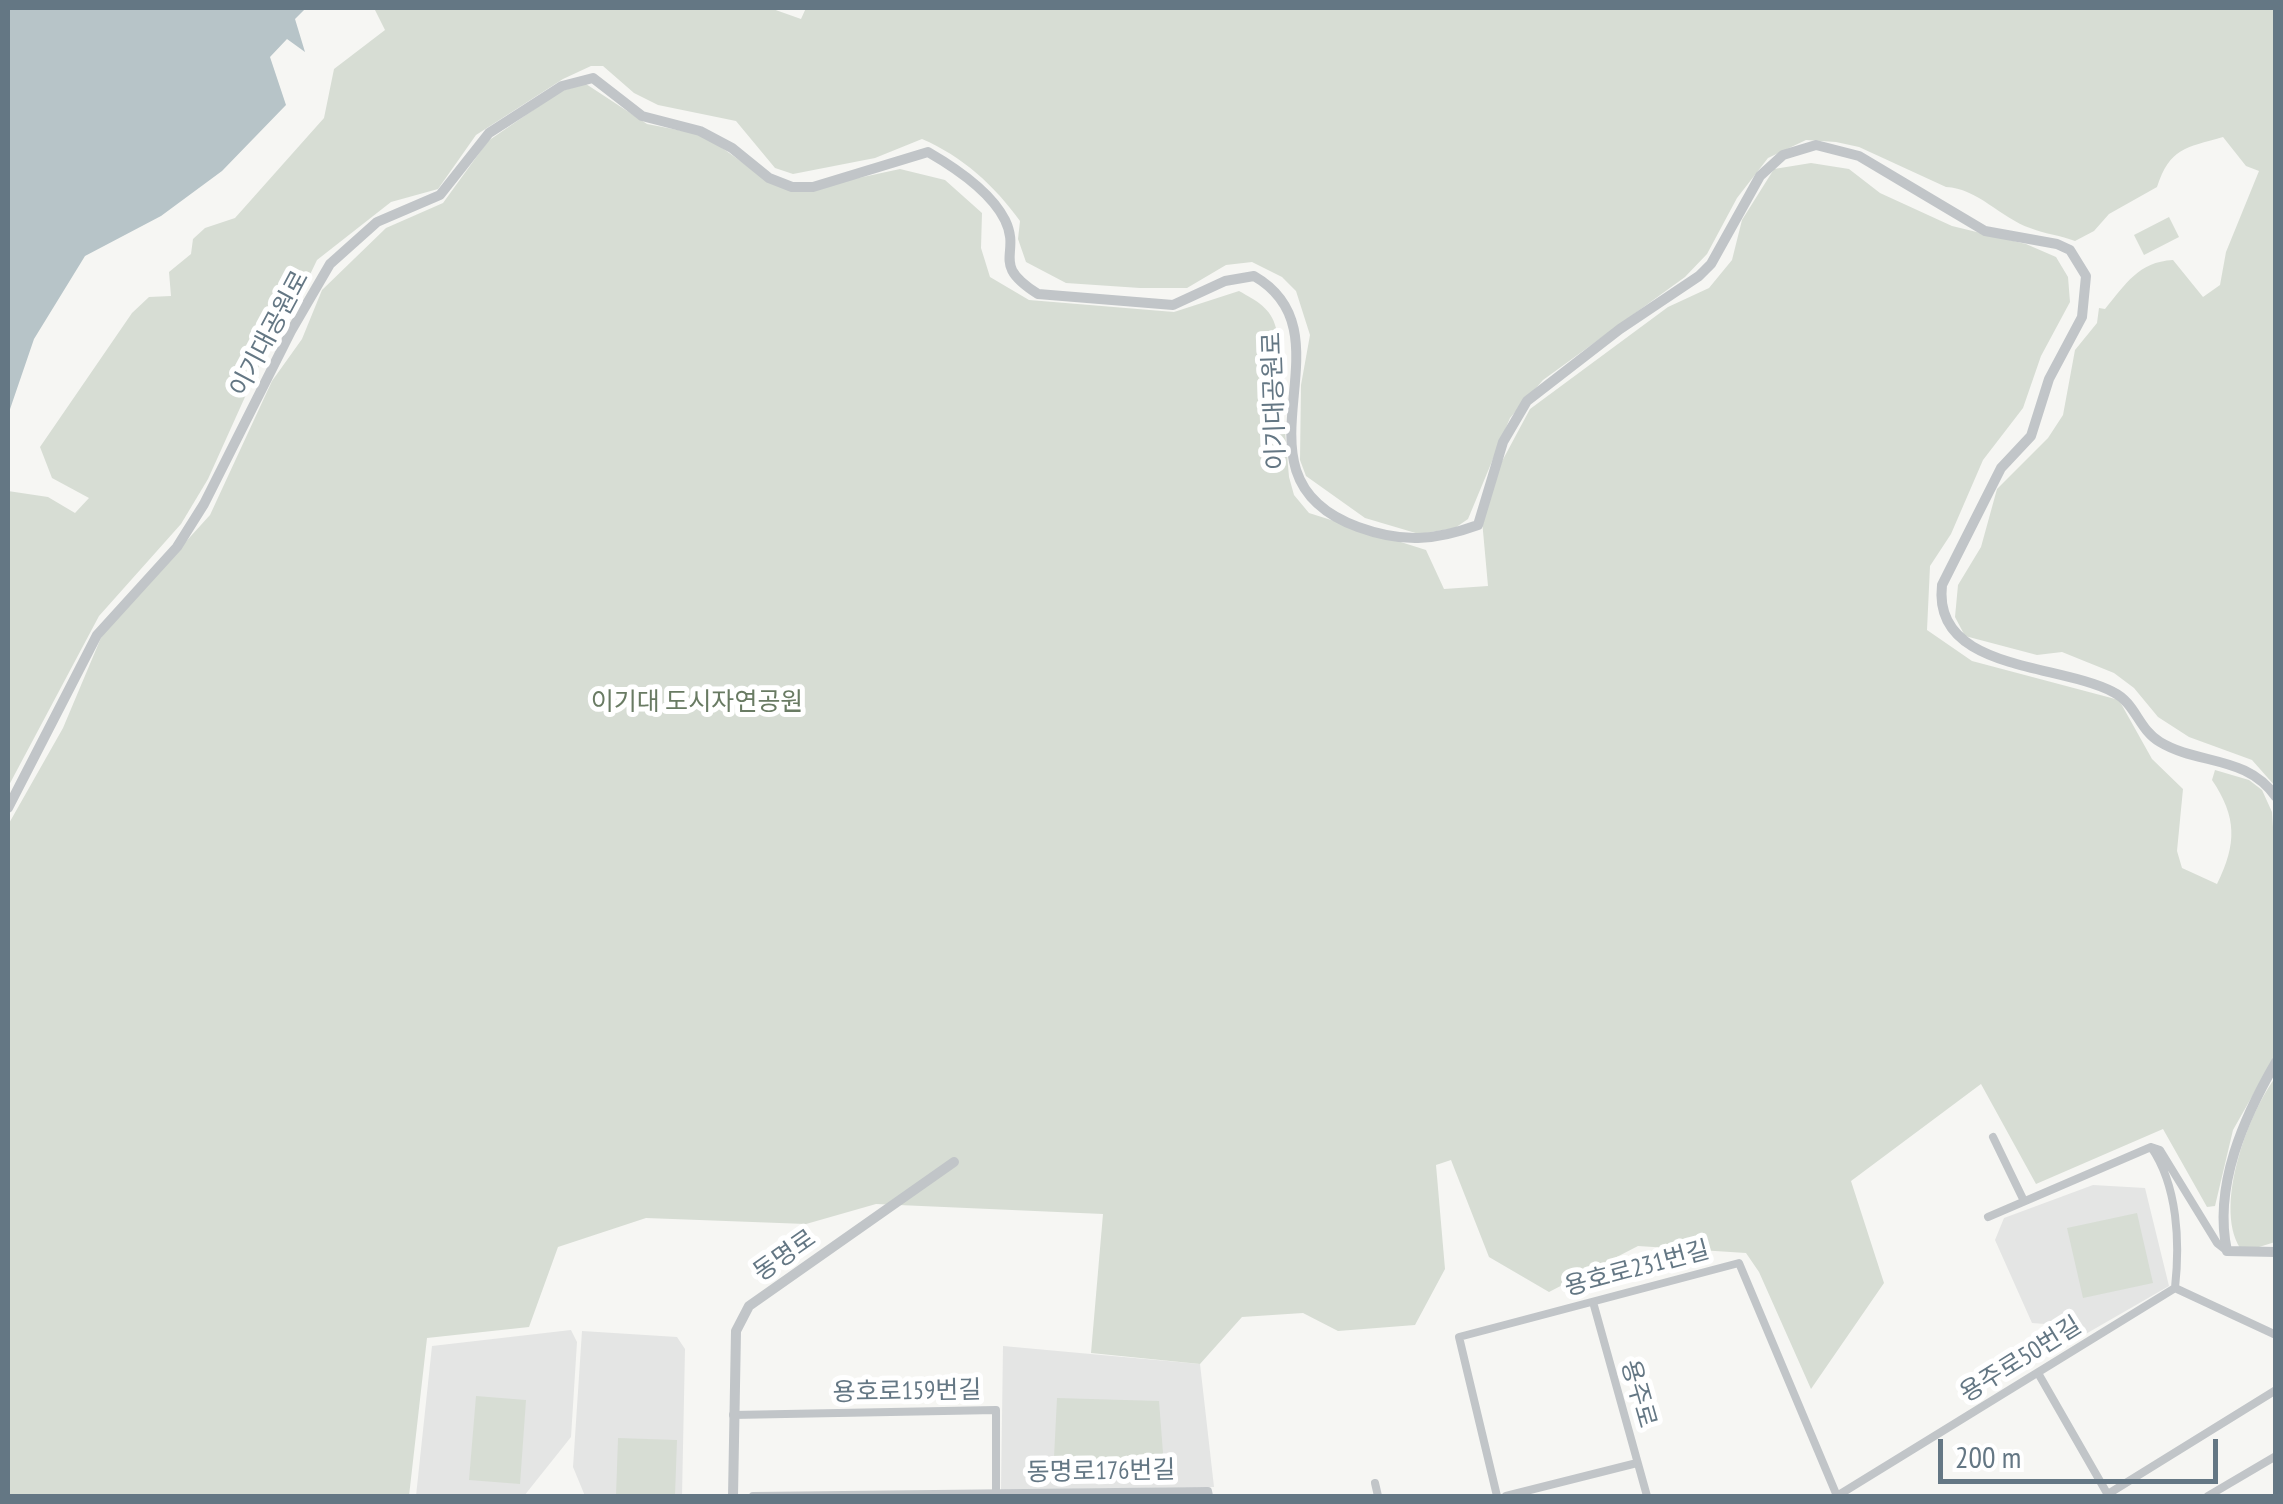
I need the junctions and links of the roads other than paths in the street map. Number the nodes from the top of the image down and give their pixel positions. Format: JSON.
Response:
{"nodes":[{"id":1,"x":2276,"y":797,"type":"edge"},
{"id":2,"x":8,"y":808,"type":"edge"},
{"id":3,"x":2276,"y":1062,"type":"edge"},
{"id":4,"x":1993,"y":1137,"type":"dead end"},
{"id":5,"x":2151,"y":1148,"type":"junction"},
{"id":6,"x":954,"y":1162,"type":"dead end"},
{"id":7,"x":2024,"y":1201,"type":"junction"},
{"id":8,"x":1988,"y":1217,"type":"dead end"},
{"id":9,"x":2227,"y":1250,"type":"junction"},
{"id":10,"x":2276,"y":1252,"type":"edge"},
{"id":11,"x":2176,"y":1288,"type":"junction"},
{"id":12,"x":1593,"y":1302,"type":"junction"},
{"id":13,"x":2276,"y":1335,"type":"edge"},
{"id":14,"x":2038,"y":1373,"type":"junction"},
{"id":15,"x":2276,"y":1390,"type":"edge"},
{"id":16,"x":733,"y":1415,"type":"junction"},
{"id":17,"x":2276,"y":1456,"type":"edge"},
{"id":18,"x":1637,"y":1463,"type":"junction"},
{"id":19,"x":1374,"y":1484,"type":"dead end"},
{"id":20,"x":1209,"y":1494,"type":"edge"},
{"id":21,"x":996,"y":1495,"type":"edge"},
{"id":22,"x":2109,"y":1495,"type":"edge"},
{"id":23,"x":733,"y":1496,"type":"edge"},
{"id":24,"x":753,"y":1496,"type":"edge"},
{"id":25,"x":1378,"y":1496,"type":"edge"},
{"id":26,"x":1497,"y":1496,"type":"edge"},
{"id":27,"x":1506,"y":1496,"type":"edge"},
{"id":28,"x":1647,"y":1496,"type":"edge"},
{"id":29,"x":1837,"y":1496,"type":"edge"},
{"id":30,"x":2208,"y":1496,"type":"edge"}],
"edges":[{"from":1,"to":2,"type":"street","name":"이기대공원로"},
{"from":3,"to":9,"type":"street"},
{"from":4,"to":7,"type":"street"},
{"from":5,"to":7,"type":"street"},
{"from":5,"to":9,"type":"street"},
{"from":5,"to":11,"type":"street"},
{"from":6,"to":16,"type":"street","name":"동명로"},
{"from":7,"to":8,"type":"street"},
{"from":9,"to":10,"type":"street"},
{"from":11,"to":13,"type":"street"},
{"from":11,"to":14,"type":"street","name":"용주로50번길"},
{"from":12,"to":18,"type":"street","name":"용주로"},
{"from":12,"to":26,"type":"street","name":"용호로231번길"},
{"from":12,"to":29,"type":"street","name":"용호로231번길"},
{"from":14,"to":22,"type":"street"},
{"from":14,"to":29,"type":"street","name":"용주로50번길"},
{"from":15,"to":22,"type":"street"},
{"from":16,"to":21,"type":"street","name":"용호로159번길"},
{"from":16,"to":23,"type":"street","name":"동명로"},
{"from":17,"to":30,"type":"street"},
{"from":18,"to":27,"type":"street"},
{"from":18,"to":28,"type":"street","name":"용주로"},
{"from":19,"to":25,"type":"street"},
{"from":20,"to":21,"type":"street","name":"동명로176번길"},
{"from":21,"to":24,"type":"street","name":"동명로176번길"}]}
